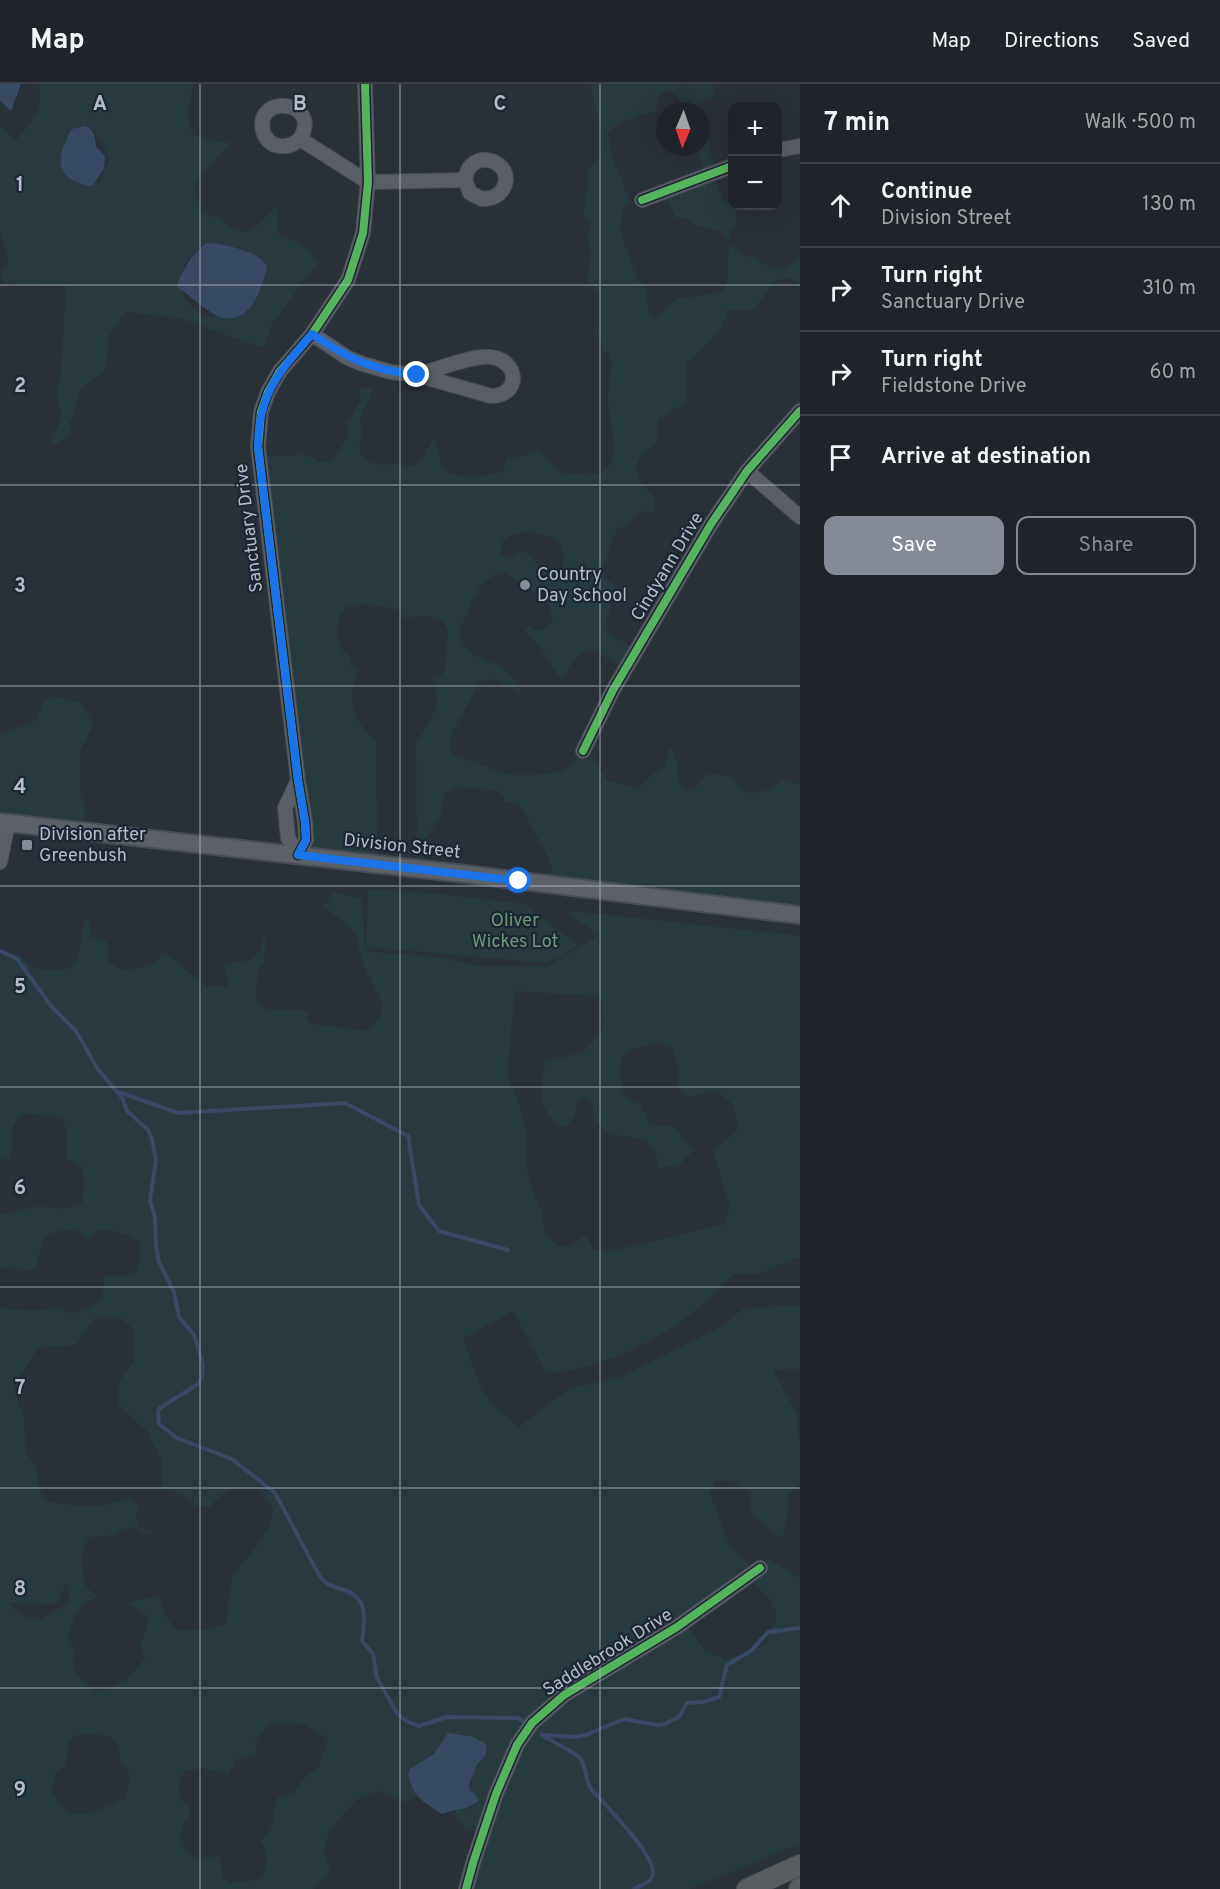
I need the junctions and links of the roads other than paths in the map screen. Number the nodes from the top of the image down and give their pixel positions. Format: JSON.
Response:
{"nodes":[{"id":1,"x":365,"y":84,"type":"edge"},
{"id":2,"x":300,"y":139,"type":"dead end"},
{"id":3,"x":800,"y":146,"type":"edge"},
{"id":4,"x":782,"y":149,"type":"edge"},
{"id":5,"x":728,"y":168,"type":"edge"},
{"id":6,"x":465,"y":180,"type":"dead end"},
{"id":7,"x":368,"y":183,"type":"junction"},
{"id":8,"x":642,"y":200,"type":"dead end"},
{"id":9,"x":312,"y":334,"type":"junction"},
{"id":10,"x":417,"y":375,"type":"junction"},
{"id":11,"x":800,"y":411,"type":"edge"},
{"id":12,"x":747,"y":471,"type":"junction"},
{"id":13,"x":800,"y":518,"type":"edge"},
{"id":14,"x":583,"y":751,"type":"dead end"},
{"id":15,"x":4,"y":823,"type":"edge"},
{"id":16,"x":298,"y":855,"type":"junction"},
{"id":17,"x":0,"y":862,"type":"edge"},
{"id":18,"x":800,"y":915,"type":"edge"},
{"id":19,"x":760,"y":1568,"type":"dead end"},
{"id":20,"x":800,"y":1865,"type":"edge"},
{"id":21,"x":466,"y":1889,"type":"edge"},
{"id":22,"x":747,"y":1889,"type":"edge"}],
"edges":[{"from":1,"to":7,"type":"street","name":"Sanctuary Drive"},
{"from":2,"to":7,"type":"street"},
{"from":3,"to":4,"type":"street"},
{"from":5,"to":8,"type":"street"},
{"from":6,"to":7,"type":"street"},
{"from":7,"to":9,"type":"street","name":"Sanctuary Drive"},
{"from":9,"to":10,"type":"street"},
{"from":9,"to":16,"type":"street","name":"Sanctuary Drive"},
{"from":10,"to":10,"type":"street"},
{"from":11,"to":12,"type":"street","name":"Cindyann Drive"},
{"from":12,"to":13,"type":"street"},
{"from":12,"to":14,"type":"street","name":"Cindyann Drive"},
{"from":15,"to":16,"type":"main road","name":"Division Street"},
{"from":15,"to":17,"type":"street"},
{"from":16,"to":18,"type":"main road","name":"Division Street"},
{"from":19,"to":21,"type":"street","name":"Saddlebrook Drive"},
{"from":20,"to":22,"type":"highway"}]}
